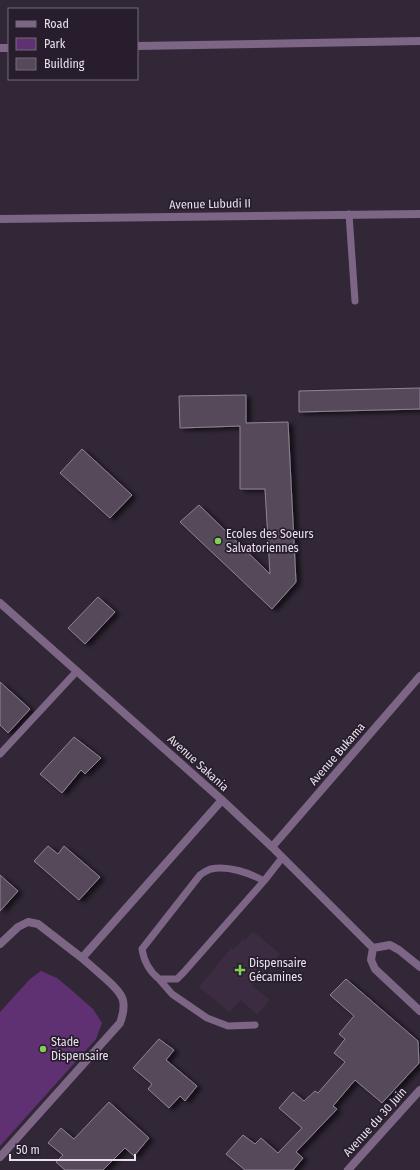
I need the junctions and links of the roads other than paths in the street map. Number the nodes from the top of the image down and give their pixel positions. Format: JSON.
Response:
{"nodes":[{"id":1,"x":420,"y":41,"type":"edge"},
{"id":2,"x":138,"y":46,"type":"edge"},
{"id":3,"x":349,"y":214,"type":"junction"},
{"id":4,"x":420,"y":214,"type":"edge"},
{"id":5,"x":0,"y":219,"type":"edge"},
{"id":6,"x":355,"y":301,"type":"dead end"},
{"id":7,"x":0,"y":603,"type":"edge"},
{"id":8,"x":77,"y":671,"type":"junction"},
{"id":9,"x":420,"y":676,"type":"edge"},
{"id":10,"x":0,"y":754,"type":"edge"},
{"id":11,"x":222,"y":800,"type":"junction"},
{"id":12,"x":272,"y":847,"type":"junction"},
{"id":13,"x":282,"y":858,"type":"junction"},
{"id":14,"x":264,"y":881,"type":"junction"},
{"id":15,"x":0,"y":944,"type":"edge"},
{"id":16,"x":373,"y":948,"type":"junction"},
{"id":17,"x":82,"y":958,"type":"junction"},
{"id":18,"x":420,"y":967,"type":"edge"},
{"id":19,"x":159,"y":979,"type":"junction"},
{"id":20,"x":420,"y":1011,"type":"edge"},
{"id":21,"x":255,"y":1025,"type":"dead end"},
{"id":22,"x":420,"y":1090,"type":"edge"},
{"id":23,"x":0,"y":1157,"type":"edge"},
{"id":24,"x":348,"y":1170,"type":"edge"}],
"edges":[{"from":1,"to":2,"type":"street"},
{"from":3,"to":4,"type":"street","name":"Avenue Lubudi II"},
{"from":3,"to":5,"type":"street","name":"Avenue Lubudi II"},
{"from":3,"to":6,"type":"lane"},
{"from":7,"to":8,"type":"street","name":"Avenue Sakania"},
{"from":8,"to":10,"type":"lane"},
{"from":8,"to":11,"type":"street","name":"Avenue Sakania"},
{"from":9,"to":12,"type":"street","name":"Avenue Bukama"},
{"from":11,"to":12,"type":"street","name":"Avenue Sakania"},
{"from":11,"to":17,"type":"street"},
{"from":12,"to":13,"type":"street","name":"Avenue Sakania"},
{"from":13,"to":14,"type":"lane"},
{"from":13,"to":16,"type":"street","name":"Avenue Sakania"},
{"from":14,"to":19,"type":"lane"},
{"from":14,"to":19,"type":"lane"},
{"from":15,"to":17,"type":"street"},
{"from":16,"to":18,"type":"street"},
{"from":16,"to":20,"type":"street"},
{"from":17,"to":23,"type":"street"},
{"from":19,"to":21,"type":"lane"},
{"from":22,"to":24,"type":"street","name":"Avenue du 30 Juin"}]}
